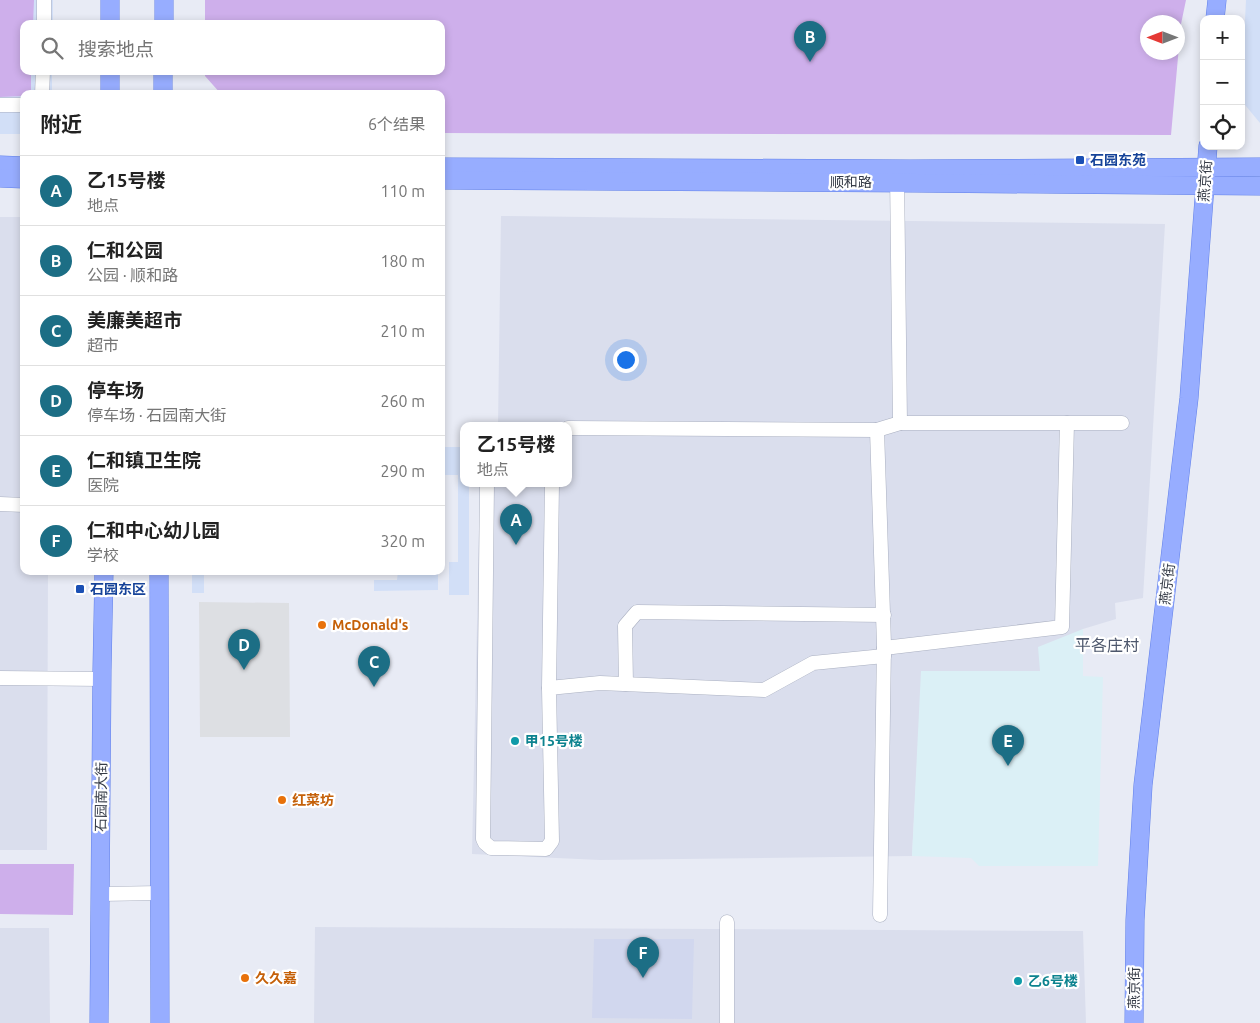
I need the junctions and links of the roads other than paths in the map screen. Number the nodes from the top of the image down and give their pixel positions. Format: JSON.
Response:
{"nodes":[{"id":1,"x":44,"y":0,"type":"edge"},
{"id":2,"x":110,"y":0,"type":"edge"},
{"id":3,"x":164,"y":0,"type":"edge"},
{"id":4,"x":1217,"y":0,"type":"edge"},
{"id":5,"x":1216,"y":15,"type":"edge"},
{"id":6,"x":44,"y":20,"type":"edge"},
{"id":7,"x":110,"y":20,"type":"edge"},
{"id":8,"x":164,"y":20,"type":"edge"},
{"id":9,"x":43,"y":75,"type":"edge"},
{"id":10,"x":110,"y":75,"type":"edge"},
{"id":11,"x":164,"y":75,"type":"edge"},
{"id":12,"x":42,"y":90,"type":"edge"},
{"id":13,"x":110,"y":90,"type":"edge"},
{"id":14,"x":163,"y":90,"type":"edge"},
{"id":15,"x":0,"y":105,"type":"edge"},
{"id":16,"x":20,"y":105,"type":"edge"},
{"id":17,"x":1208,"y":150,"type":"edge"},
{"id":18,"x":0,"y":166,"type":"edge"},
{"id":19,"x":20,"y":166,"type":"edge"},
{"id":20,"x":445,"y":167,"type":"edge"},
{"id":21,"x":1260,"y":167,"type":"edge"},
{"id":22,"x":1206,"y":168,"type":"junction"},
{"id":23,"x":897,"y":175,"type":"junction"},
{"id":24,"x":0,"y":178,"type":"edge"},
{"id":25,"x":20,"y":178,"type":"edge"},
{"id":26,"x":445,"y":180,"type":"edge"},
{"id":27,"x":1205,"y":186,"type":"junction"},
{"id":28,"x":1260,"y":186,"type":"edge"},
{"id":29,"x":900,"y":423,"type":"junction"},
{"id":30,"x":1067,"y":423,"type":"junction"},
{"id":31,"x":1122,"y":423,"type":"dead end"},
{"id":32,"x":572,"y":428,"type":"edge"},
{"id":33,"x":877,"y":430,"type":"junction"},
{"id":34,"x":487,"y":487,"type":"edge"},
{"id":35,"x":552,"y":487,"type":"edge"},
{"id":36,"x":0,"y":504,"type":"edge"},
{"id":37,"x":20,"y":505,"type":"edge"},
{"id":38,"x":104,"y":575,"type":"edge"},
{"id":39,"x":159,"y":575,"type":"edge"},
{"id":40,"x":884,"y":615,"type":"junction"},
{"id":41,"x":884,"y":652,"type":"junction"},
{"id":42,"x":0,"y":678,"type":"edge"},
{"id":43,"x":102,"y":679,"type":"junction"},
{"id":44,"x":626,"y":684,"type":"junction"},
{"id":45,"x":549,"y":688,"type":"junction"},
{"id":46,"x":160,"y":893,"type":"junction"},
{"id":47,"x":101,"y":894,"type":"junction"},
{"id":48,"x":880,"y":915,"type":"dead end"},
{"id":49,"x":727,"y":922,"type":"dead end"},
{"id":50,"x":99,"y":1023,"type":"edge"},
{"id":51,"x":160,"y":1023,"type":"edge"},
{"id":52,"x":727,"y":1023,"type":"edge"},
{"id":53,"x":1134,"y":1023,"type":"edge"}],
"edges":[{"from":1,"to":6,"type":"street"},
{"from":2,"to":7,"type":"main road"},
{"from":3,"to":8,"type":"main road"},
{"from":4,"to":5,"type":"main road"},
{"from":9,"to":12,"type":"street"},
{"from":10,"to":13,"type":"main road"},
{"from":11,"to":14,"type":"main road"},
{"from":15,"to":16,"type":"street"},
{"from":17,"to":22,"type":"main road","name":"燕京街"},
{"from":18,"to":19,"type":"main road"},
{"from":20,"to":23,"type":"main road","name":"顺和路"},
{"from":21,"to":22,"type":"main road","name":"顺和路"},
{"from":22,"to":23,"type":"main road","name":"顺和路"},
{"from":22,"to":27,"type":"main road","name":"燕京街"},
{"from":23,"to":26,"type":"main road","name":"顺和路"},
{"from":23,"to":27,"type":"main road","name":"顺和路"},
{"from":23,"to":29,"type":"street"},
{"from":24,"to":25,"type":"main road"},
{"from":27,"to":28,"type":"main road","name":"顺和路"},
{"from":27,"to":53,"type":"main road","name":"燕京街"},
{"from":29,"to":30,"type":"street"},
{"from":29,"to":33,"type":"street"},
{"from":30,"to":31,"type":"street"},
{"from":30,"to":41,"type":"street"},
{"from":32,"to":33,"type":"street"},
{"from":33,"to":40,"type":"street"},
{"from":34,"to":45,"type":"street"},
{"from":35,"to":45,"type":"street"},
{"from":36,"to":37,"type":"street"},
{"from":38,"to":43,"type":"main road","name":"石园南大街"},
{"from":39,"to":46,"type":"main road"},
{"from":40,"to":41,"type":"street"},
{"from":40,"to":44,"type":"street"},
{"from":41,"to":44,"type":"street"},
{"from":41,"to":48,"type":"street"},
{"from":42,"to":43,"type":"street"},
{"from":43,"to":47,"type":"main road","name":"石园南大街"},
{"from":44,"to":45,"type":"street"},
{"from":46,"to":47,"type":"street"},
{"from":46,"to":51,"type":"main road"},
{"from":47,"to":50,"type":"main road","name":"石园南大街"},
{"from":49,"to":52,"type":"street"}]}
